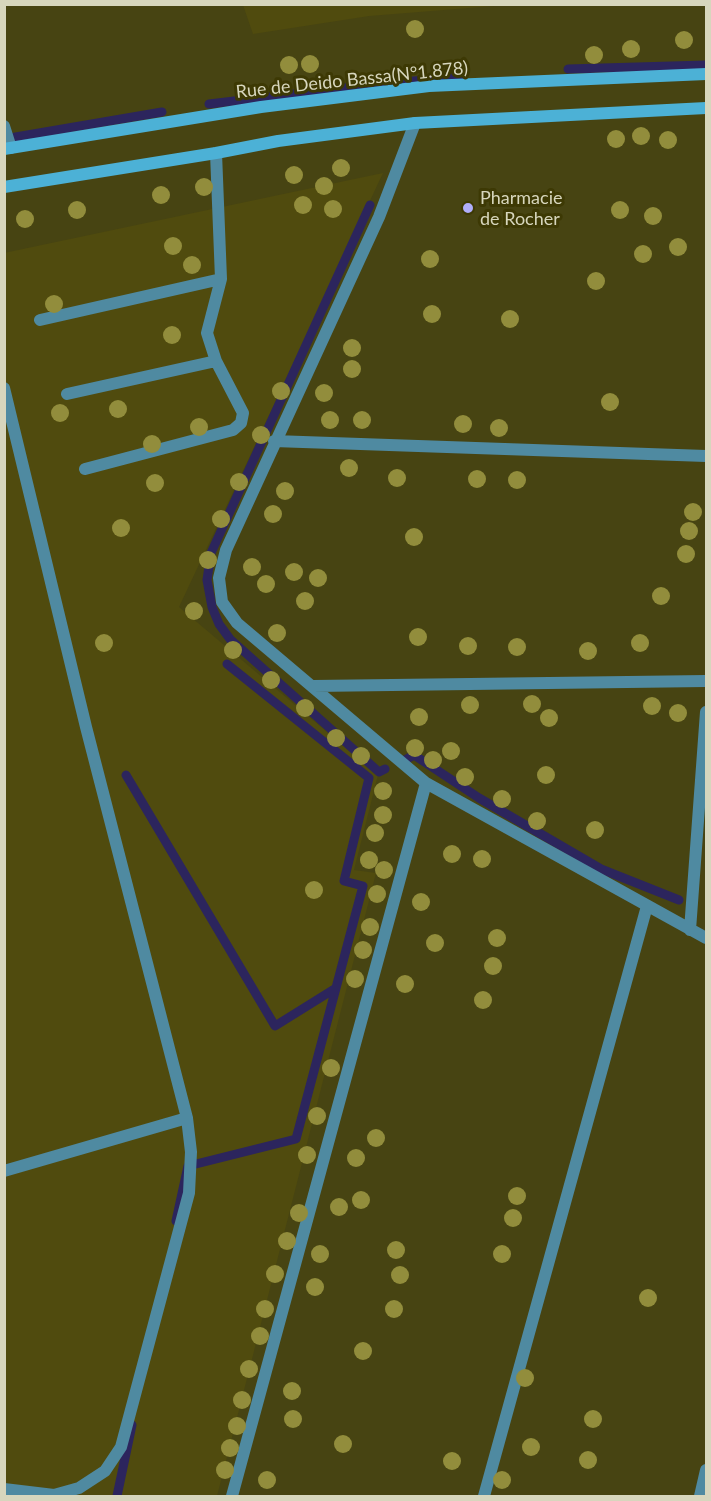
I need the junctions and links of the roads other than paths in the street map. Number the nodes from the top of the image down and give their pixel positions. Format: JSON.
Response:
{"nodes":[{"id":1,"x":706,"y":74,"type":"edge"},
{"id":2,"x":706,"y":108,"type":"edge"},
{"id":3,"x":415,"y":123,"type":"junction"},
{"id":4,"x":4,"y":126,"type":"edge"},
{"id":5,"x":8,"y":148,"type":"edge"},
{"id":6,"x":216,"y":153,"type":"junction"},
{"id":7,"x":4,"y":187,"type":"edge"},
{"id":8,"x":221,"y":279,"type":"junction"},
{"id":9,"x":40,"y":320,"type":"dead end"},
{"id":10,"x":216,"y":361,"type":"junction"},
{"id":11,"x":4,"y":388,"type":"edge"},
{"id":12,"x":67,"y":394,"type":"dead end"},
{"id":13,"x":274,"y":441,"type":"junction"},
{"id":14,"x":706,"y":456,"type":"edge"},
{"id":15,"x":85,"y":469,"type":"dead end"},
{"id":16,"x":706,"y":681,"type":"edge"},
{"id":17,"x":313,"y":686,"type":"junction"},
{"id":18,"x":706,"y":712,"type":"edge"},
{"id":19,"x":426,"y":783,"type":"junction"},
{"id":20,"x":647,"y":906,"type":"junction"},
{"id":21,"x":690,"y":930,"type":"junction"},
{"id":22,"x":706,"y":938,"type":"edge"},
{"id":23,"x":188,"y":1118,"type":"junction"},
{"id":24,"x":4,"y":1171,"type":"edge"},
{"id":25,"x":706,"y":1470,"type":"edge"},
{"id":26,"x":4,"y":1489,"type":"edge"},
{"id":27,"x":232,"y":1497,"type":"edge"},
{"id":28,"x":484,"y":1497,"type":"edge"},
{"id":29,"x":700,"y":1497,"type":"edge"}],
"edges":[{"from":1,"to":5,"type":"main road","name":"Rue de Deido Bassa(N°1.878)"},
{"from":2,"to":3,"type":"main road"},
{"from":3,"to":6,"type":"main road"},
{"from":3,"to":13,"type":"street"},
{"from":4,"to":5,"type":"street"},
{"from":6,"to":7,"type":"main road"},
{"from":6,"to":8,"type":"street"},
{"from":8,"to":9,"type":"street"},
{"from":8,"to":10,"type":"street"},
{"from":10,"to":12,"type":"street"},
{"from":10,"to":15,"type":"street"},
{"from":11,"to":23,"type":"street"},
{"from":13,"to":14,"type":"street"},
{"from":13,"to":17,"type":"street"},
{"from":16,"to":17,"type":"street"},
{"from":17,"to":19,"type":"street"},
{"from":18,"to":21,"type":"street"},
{"from":19,"to":20,"type":"street"},
{"from":19,"to":27,"type":"street"},
{"from":20,"to":21,"type":"street"},
{"from":20,"to":28,"type":"street"},
{"from":21,"to":22,"type":"street"},
{"from":23,"to":24,"type":"street"},
{"from":23,"to":26,"type":"street"},
{"from":25,"to":29,"type":"street"}]}
